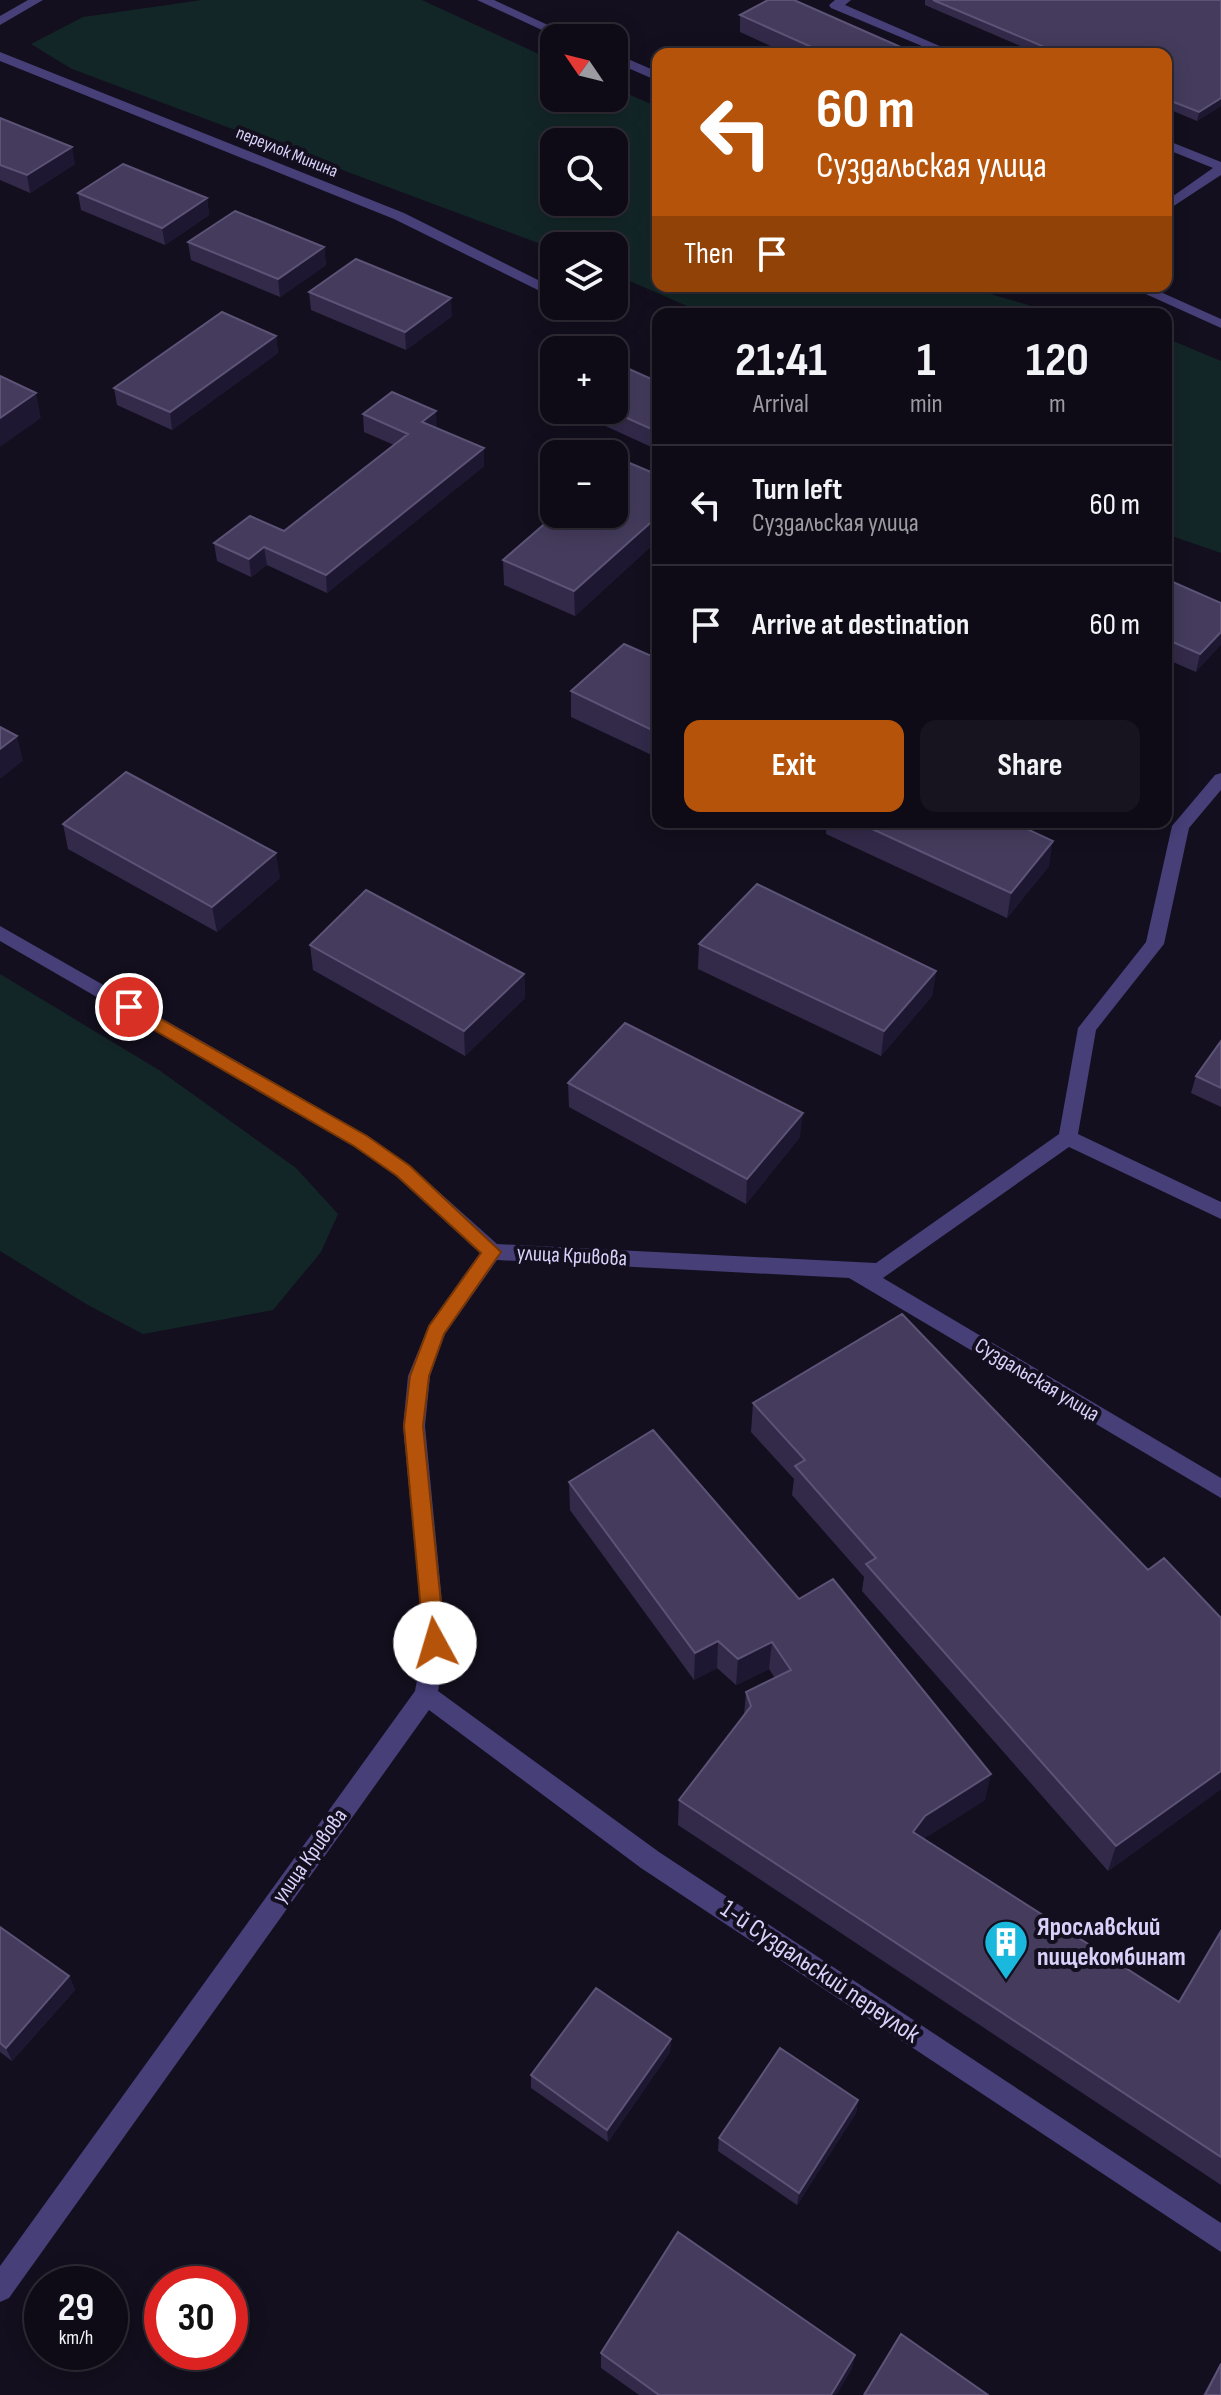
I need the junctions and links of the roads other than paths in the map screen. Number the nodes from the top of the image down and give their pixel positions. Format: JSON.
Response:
{"nodes":[{"id":1,"x":37,"y":0,"type":"edge"},
{"id":2,"x":483,"y":0,"type":"edge"},
{"id":3,"x":845,"y":0,"type":"edge"},
{"id":4,"x":0,"y":21,"type":"edge"},
{"id":5,"x":540,"y":25,"type":"edge"},
{"id":6,"x":938,"y":48,"type":"edge"},
{"id":7,"x":0,"y":56,"type":"edge"},
{"id":8,"x":628,"y":63,"type":"edge"},
{"id":9,"x":652,"y":74,"type":"edge"},
{"id":10,"x":1172,"y":147,"type":"edge"},
{"id":11,"x":1221,"y":168,"type":"edge"},
{"id":12,"x":1172,"y":203,"type":"edge"},
{"id":13,"x":540,"y":287,"type":"edge"},
{"id":14,"x":1149,"y":292,"type":"edge"},
{"id":15,"x":1221,"y":324,"type":"edge"},
{"id":16,"x":1221,"y":779,"type":"edge"},
{"id":17,"x":0,"y":933,"type":"edge"},
{"id":18,"x":1068,"y":1138,"type":"junction"},
{"id":19,"x":1221,"y":1211,"type":"edge"},
{"id":20,"x":492,"y":1252,"type":"junction"},
{"id":21,"x":853,"y":1270,"type":"junction"},
{"id":22,"x":1221,"y":1489,"type":"edge"},
{"id":23,"x":426,"y":1695,"type":"junction"},
{"id":24,"x":1221,"y":2239,"type":"edge"},
{"id":25,"x":0,"y":2289,"type":"edge"}],
"edges":[{"from":1,"to":4,"type":"street"},
{"from":2,"to":5,"type":"street"},
{"from":3,"to":6,"type":"street"},
{"from":7,"to":13,"type":"street","name":"переулок Минина"},
{"from":8,"to":9,"type":"street"},
{"from":10,"to":11,"type":"street"},
{"from":11,"to":12,"type":"street"},
{"from":14,"to":15,"type":"street"},
{"from":16,"to":18,"type":"street"},
{"from":17,"to":20,"type":"street"},
{"from":18,"to":19,"type":"street"},
{"from":18,"to":21,"type":"street","name":"улица Кривова"},
{"from":20,"to":21,"type":"street","name":"улица Кривова"},
{"from":20,"to":23,"type":"street","name":"улица Кривова"},
{"from":21,"to":22,"type":"street","name":"Суздальская улица"},
{"from":23,"to":24,"type":"street","name":"1-й Суздальский переулок"},
{"from":23,"to":25,"type":"street","name":"улица Кривова"}]}
